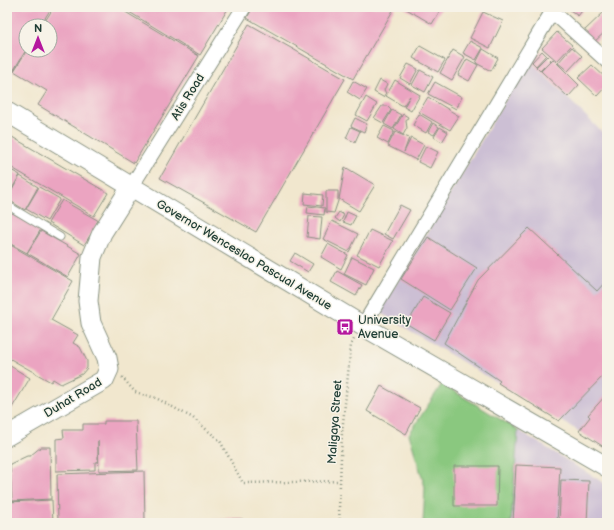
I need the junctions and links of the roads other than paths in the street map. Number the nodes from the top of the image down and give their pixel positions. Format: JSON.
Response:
{"nodes":[{"id":1,"x":244,"y":7,"type":"edge"},
{"id":2,"x":554,"y":9,"type":"edge"},
{"id":3,"x":607,"y":61,"type":"edge"},
{"id":4,"x":7,"y":112,"type":"edge"},
{"id":5,"x":131,"y":187,"type":"junction"},
{"id":6,"x":7,"y":205,"type":"edge"},
{"id":7,"x":60,"y":237,"type":"dead end"},
{"id":8,"x":363,"y":326,"type":"junction"},
{"id":9,"x":7,"y":436,"type":"edge"},
{"id":10,"x":607,"y":467,"type":"edge"}],
"edges":[{"from":1,"to":5,"type":"street","name":"Atis Road"},
{"from":2,"to":3,"type":"street"},
{"from":2,"to":8,"type":"street"},
{"from":4,"to":5,"type":"main road","name":"Governor Wenceslao Pascual Avenue"},
{"from":5,"to":8,"type":"main road","name":"Governor Wenceslao Pascual Avenue"},
{"from":5,"to":9,"type":"main road","name":"Duhat Road"},
{"from":6,"to":7,"type":"lane"},
{"from":8,"to":10,"type":"main road","name":"Governor Wenceslao Pascual Avenue"}]}
